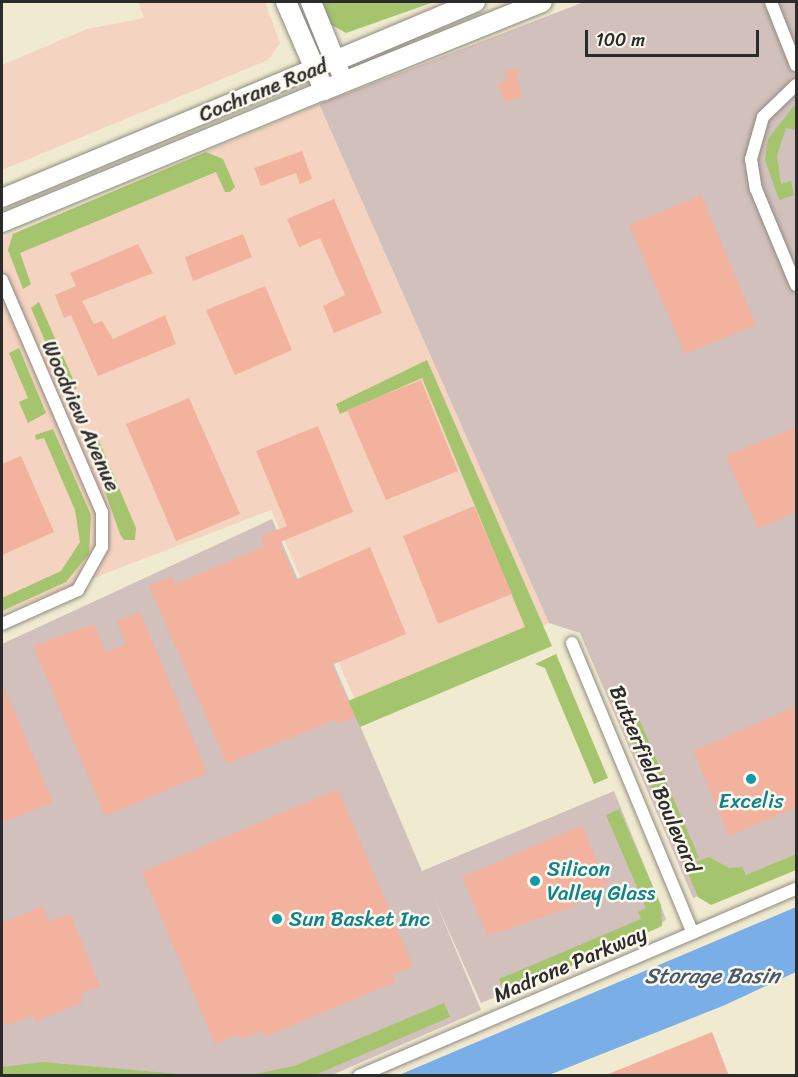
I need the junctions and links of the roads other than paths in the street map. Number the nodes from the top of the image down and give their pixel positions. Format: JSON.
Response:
{"nodes":[{"id":1,"x":286,"y":2,"type":"edge"},
{"id":2,"x":311,"y":2,"type":"edge"},
{"id":3,"x":475,"y":2,"type":"edge"},
{"id":4,"x":542,"y":2,"type":"edge"},
{"id":5,"x":771,"y":2,"type":"edge"},
{"id":6,"x":335,"y":61,"type":"junction"},
{"id":7,"x":796,"y":65,"type":"edge"},
{"id":8,"x":314,"y":68,"type":"junction"},
{"id":9,"x":345,"y":82,"type":"junction"},
{"id":10,"x":796,"y":85,"type":"edge"},
{"id":11,"x":324,"y":90,"type":"junction"},
{"id":12,"x":2,"y":198,"type":"edge"},
{"id":13,"x":2,"y":223,"type":"edge"},
{"id":14,"x":2,"y":280,"type":"edge"},
{"id":15,"x":796,"y":285,"type":"edge"},
{"id":16,"x":2,"y":624,"type":"edge"},
{"id":17,"x":572,"y":643,"type":"dead end"},
{"id":18,"x":796,"y":889,"type":"edge"},
{"id":19,"x":693,"y":933,"type":"junction"},
{"id":20,"x":359,"y":1076,"type":"edge"}],
"edges":[{"from":1,"to":8,"type":"main road"},
{"from":2,"to":6,"type":"main road"},
{"from":3,"to":6,"type":"main road","name":"Cochrane Road"},
{"from":4,"to":9,"type":"main road","name":"Cochrane Road"},
{"from":5,"to":7,"type":"street"},
{"from":6,"to":8,"type":"main road","name":"Cochrane Road"},
{"from":6,"to":9,"type":"main road"},
{"from":8,"to":11,"type":"main road"},
{"from":8,"to":12,"type":"main road","name":"Cochrane Road"},
{"from":9,"to":11,"type":"main road","name":"Cochrane Road"},
{"from":10,"to":15,"type":"street"},
{"from":11,"to":13,"type":"main road","name":"Cochrane Road"},
{"from":14,"to":16,"type":"street","name":"Woodview Avenue"},
{"from":17,"to":19,"type":"street","name":"Butterfield Boulevard"},
{"from":18,"to":19,"type":"street","name":"Madrone Parkway"},
{"from":19,"to":20,"type":"street","name":"Madrone Parkway"}]}
